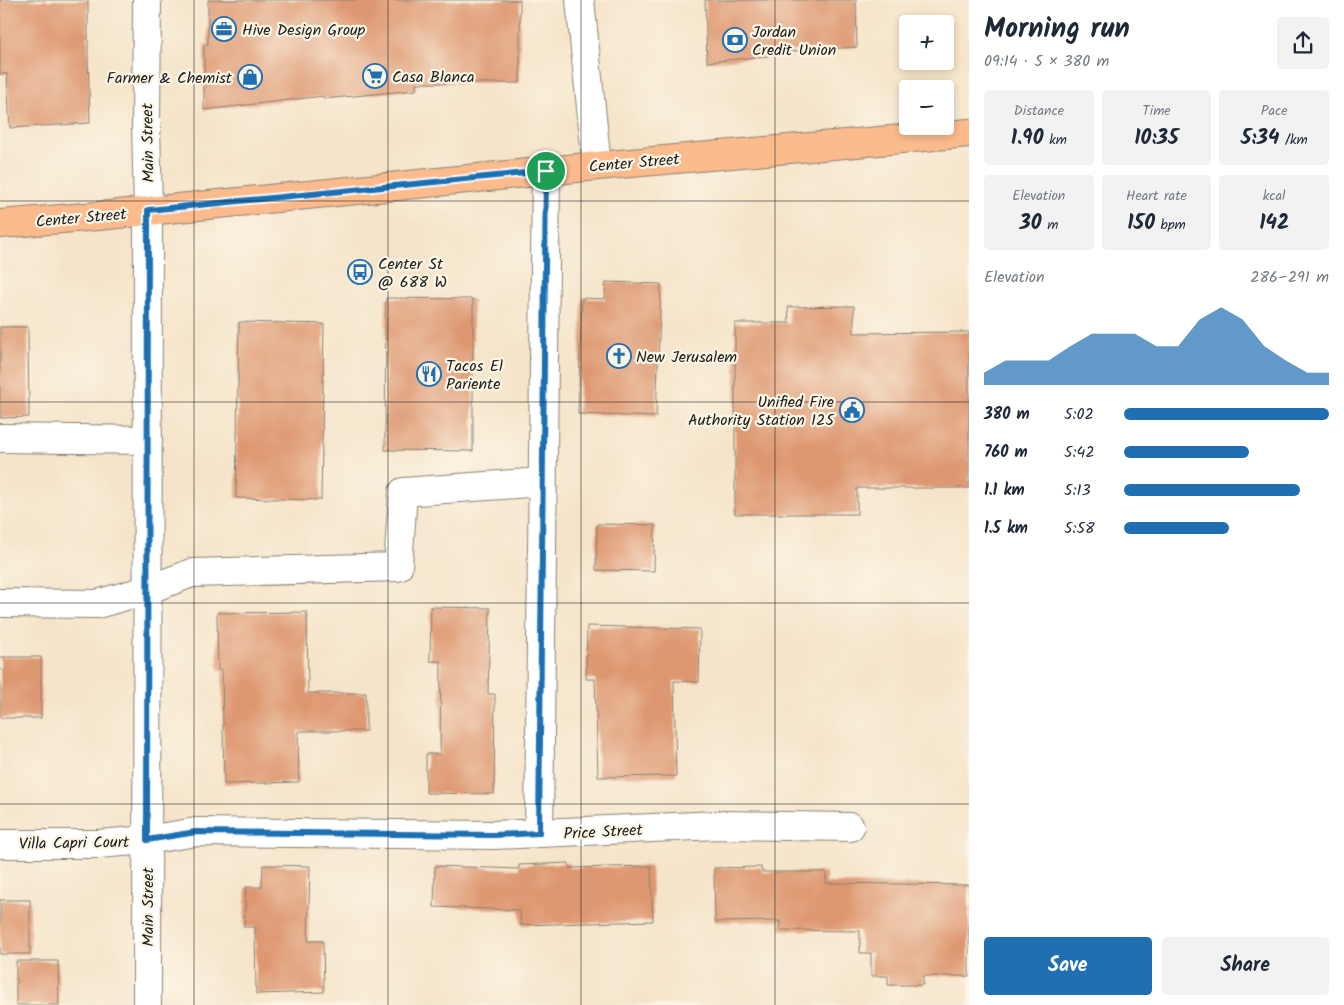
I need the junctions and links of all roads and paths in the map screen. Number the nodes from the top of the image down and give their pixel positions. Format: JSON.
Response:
{"nodes":[{"id":1,"x":146,"y":0,"type":"edge"},
{"id":2,"x":580,"y":0,"type":"edge"},
{"id":3,"x":969,"y":133,"type":"edge"},
{"id":4,"x":597,"y":166,"type":"junction"},
{"id":5,"x":546,"y":171,"type":"junction"},
{"id":6,"x":148,"y":210,"type":"junction"},
{"id":7,"x":0,"y":224,"type":"edge"},
{"id":8,"x":0,"y":438,"type":"edge"},
{"id":9,"x":148,"y":440,"type":"junction"},
{"id":10,"x":542,"y":482,"type":"junction"},
{"id":11,"x":147,"y":590,"type":"junction"},
{"id":12,"x":0,"y":603,"type":"edge"},
{"id":13,"x":850,"y":827,"type":"dead end"},
{"id":14,"x":539,"y":833,"type":"junction"},
{"id":15,"x":147,"y":840,"type":"junction"},
{"id":16,"x":0,"y":844,"type":"edge"},
{"id":17,"x":147,"y":1005,"type":"edge"}],
"edges":[{"from":1,"to":6,"type":"street","name":"Main Street"},
{"from":2,"to":4,"type":"street"},
{"from":3,"to":4,"type":"main road","name":"Center Street"},
{"from":4,"to":5,"type":"main road","name":"Center Street"},
{"from":5,"to":6,"type":"main road","name":"Center Street"},
{"from":5,"to":10,"type":"street"},
{"from":6,"to":7,"type":"main road","name":"Center Street"},
{"from":6,"to":9,"type":"street","name":"Main Street"},
{"from":8,"to":9,"type":"street"},
{"from":9,"to":11,"type":"street","name":"Main Street"},
{"from":10,"to":11,"type":"street"},
{"from":10,"to":14,"type":"street"},
{"from":11,"to":12,"type":"street"},
{"from":11,"to":15,"type":"street","name":"Main Street"},
{"from":13,"to":14,"type":"street","name":"Price Street"},
{"from":14,"to":15,"type":"street","name":"Price Street"},
{"from":15,"to":16,"type":"street","name":"Villa Capri Court"},
{"from":15,"to":17,"type":"street","name":"Main Street"}]}
